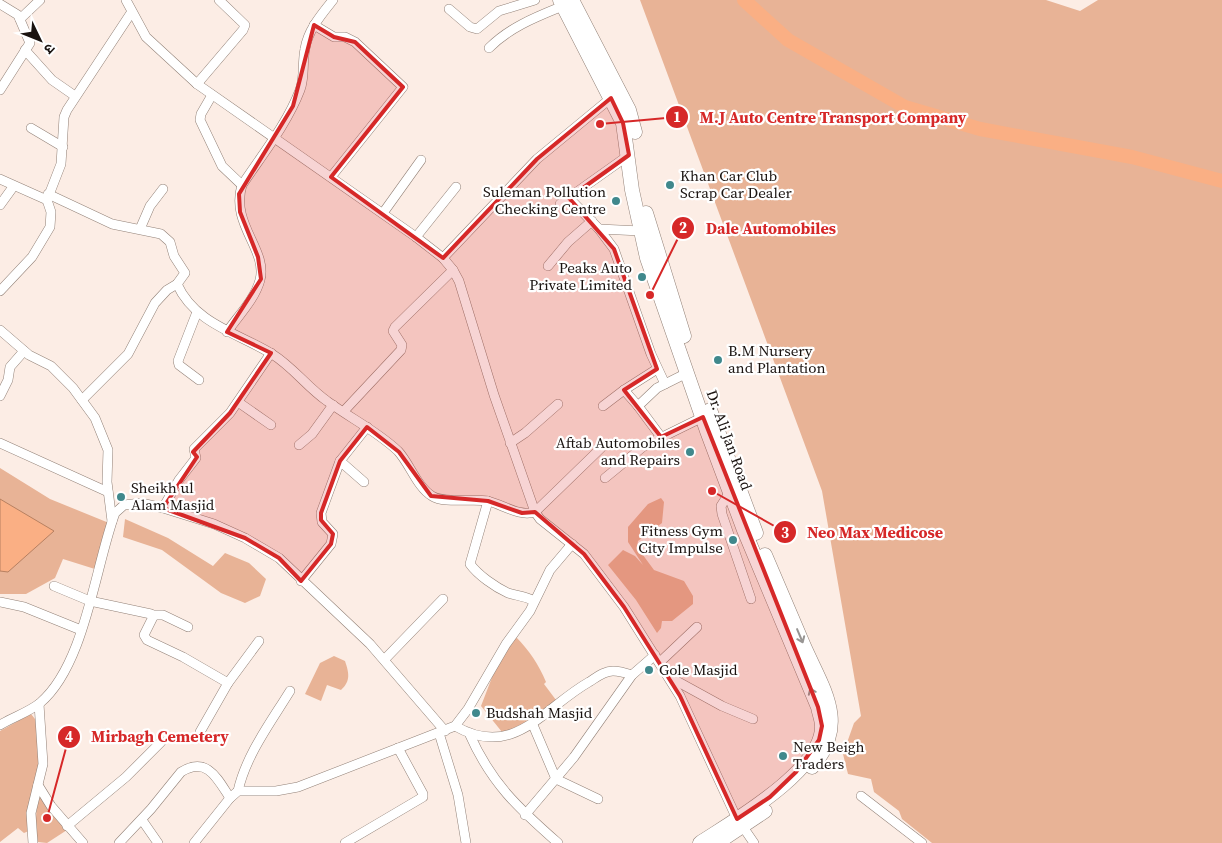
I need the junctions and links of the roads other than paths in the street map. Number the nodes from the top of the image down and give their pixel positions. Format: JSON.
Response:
{"nodes":[{"id":1,"x":40,"y":0,"type":"edge"},
{"id":2,"x":219,"y":0,"type":"edge"},
{"id":3,"x":333,"y":0,"type":"edge"},
{"id":4,"x":535,"y":0,"type":"edge"},
{"id":5,"x":128,"y":1,"type":"edge"},
{"id":6,"x":565,"y":2,"type":"edge"},
{"id":7,"x":0,"y":4,"type":"edge"},
{"id":8,"x":450,"y":9,"type":"dead end"},
{"id":9,"x":131,"y":13,"type":"junction"},
{"id":10,"x":20,"y":19,"type":"junction"},
{"id":11,"x":314,"y":24,"type":"junction"},
{"id":12,"x":489,"y":48,"type":"dead end"},
{"id":13,"x":25,"y":50,"type":"junction"},
{"id":14,"x":197,"y":84,"type":"junction"},
{"id":15,"x":0,"y":90,"type":"edge"},
{"id":16,"x":212,"y":95,"type":"junction"},
{"id":17,"x":75,"y":96,"type":"junction"},
{"id":18,"x":611,"y":98,"type":"junction"},
{"id":19,"x":31,"y":128,"type":"dead end"},
{"id":20,"x":273,"y":138,"type":"junction"},
{"id":21,"x":63,"y":147,"type":"junction"},
{"id":22,"x":628,"y":155,"type":"junction"},
{"id":23,"x":420,"y":160,"type":"dead end"},
{"id":24,"x":331,"y":177,"type":"junction"},
{"id":25,"x":0,"y":179,"type":"edge"},
{"id":26,"x":242,"y":185,"type":"junction"},
{"id":27,"x":13,"y":187,"type":"junction"},
{"id":28,"x":456,"y":187,"type":"dead end"},
{"id":29,"x":163,"y":189,"type":"dead end"},
{"id":30,"x":48,"y":197,"type":"junction"},
{"id":31,"x":569,"y":198,"type":"junction"},
{"id":32,"x":560,"y":204,"type":"dead end"},
{"id":33,"x":0,"y":205,"type":"edge"},
{"id":34,"x":383,"y":213,"type":"junction"},
{"id":35,"x":592,"y":221,"type":"junction"},
{"id":36,"x":599,"y":229,"type":"junction"},
{"id":37,"x":140,"y":230,"type":"junction"},
{"id":38,"x":641,"y":231,"type":"junction"},
{"id":39,"x":416,"y":236,"type":"junction"},
{"id":40,"x":443,"y":258,"type":"junction"},
{"id":41,"x":548,"y":266,"type":"dead end"},
{"id":42,"x":453,"y":270,"type":"junction"},
{"id":43,"x":177,"y":284,"type":"junction"},
{"id":44,"x":0,"y":291,"type":"edge"},
{"id":45,"x":198,"y":312,"type":"junction"},
{"id":46,"x":0,"y":330,"type":"edge"},
{"id":47,"x":227,"y":332,"type":"junction"},
{"id":48,"x":24,"y":351,"type":"junction"},
{"id":49,"x":271,"y":353,"type":"junction"},
{"id":50,"x":657,"y":369,"type":"junction"},
{"id":51,"x":687,"y":373,"type":"junction"},
{"id":52,"x":199,"y":380,"type":"dead end"},
{"id":53,"x":665,"y":384,"type":"junction"},
{"id":54,"x":624,"y":390,"type":"junction"},
{"id":55,"x":0,"y":396,"type":"edge"},
{"id":56,"x":82,"y":400,"type":"junction"},
{"id":57,"x":238,"y":402,"type":"junction"},
{"id":58,"x":558,"y":404,"type":"dead end"},
{"id":59,"x":333,"y":405,"type":"junction"},
{"id":60,"x":603,"y":406,"type":"dead end"},
{"id":61,"x":638,"y":406,"type":"junction"},
{"id":62,"x":344,"y":412,"type":"junction"},
{"id":63,"x":702,"y":417,"type":"junction"},
{"id":64,"x":271,"y":425,"type":"dead end"},
{"id":65,"x":367,"y":427,"type":"junction"},
{"id":66,"x":661,"y":437,"type":"junction"},
{"id":67,"x":0,"y":443,"type":"edge"},
{"id":68,"x":510,"y":443,"type":"junction"},
{"id":69,"x":299,"y":445,"type":"dead end"},
{"id":70,"x":600,"y":448,"type":"dead end"},
{"id":71,"x":340,"y":461,"type":"junction"},
{"id":72,"x":605,"y":478,"type":"dead end"},
{"id":73,"x":364,"y":482,"type":"dead end"},
{"id":74,"x":108,"y":492,"type":"junction"},
{"id":75,"x":730,"y":492,"type":"junction"},
{"id":76,"x":488,"y":501,"type":"junction"},
{"id":77,"x":163,"y":508,"type":"junction"},
{"id":78,"x":535,"y":512,"type":"junction"},
{"id":79,"x":112,"y":521,"type":"junction"},
{"id":80,"x":572,"y":544,"type":"junction"},
{"id":81,"x":301,"y":581,"type":"junction"},
{"id":82,"x":54,"y":586,"type":"dead end"},
{"id":83,"x":443,"y":599,"type":"dead end"},
{"id":84,"x":751,"y":599,"type":"dead end"},
{"id":85,"x":90,"y":601,"type":"junction"},
{"id":86,"x":534,"y":601,"type":"junction"},
{"id":87,"x":0,"y":602,"type":"edge"},
{"id":88,"x":152,"y":615,"type":"junction"},
{"id":89,"x":188,"y":627,"type":"dead end"},
{"id":90,"x":697,"y":627,"type":"dead end"},
{"id":91,"x":81,"y":630,"type":"junction"},
{"id":92,"x":260,"y":641,"type":"dead end"},
{"id":93,"x":658,"y":658,"type":"junction"},
{"id":94,"x":384,"y":659,"type":"junction"},
{"id":95,"x":632,"y":675,"type":"junction"},
{"id":96,"x":670,"y":678,"type":"junction"},
{"id":97,"x":228,"y":683,"type":"junction"},
{"id":98,"x":290,"y":691,"type":"dead end"},
{"id":99,"x":38,"y":704,"type":"junction"},
{"id":100,"x":754,"y":719,"type":"dead end"},
{"id":101,"x":0,"y":725,"type":"edge"},
{"id":102,"x":533,"y":725,"type":"junction"},
{"id":103,"x":455,"y":726,"type":"junction"},
{"id":104,"x":200,"y":732,"type":"dead end"},
{"id":105,"x":442,"y":732,"type":"junction"},
{"id":106,"x":469,"y":733,"type":"junction"},
{"id":107,"x":161,"y":742,"type":"dead end"},
{"id":108,"x":398,"y":748,"type":"junction"},
{"id":109,"x":556,"y":779,"type":"junction"},
{"id":110,"x":38,"y":785,"type":"junction"},
{"id":111,"x":238,"y":791,"type":"junction"},
{"id":112,"x":861,"y":796,"type":"dead end"},
{"id":113,"x":230,"y":798,"type":"junction"},
{"id":114,"x":598,"y":799,"type":"dead end"},
{"id":115,"x":525,"y":815,"type":"junction"},
{"id":116,"x":142,"y":820,"type":"junction"},
{"id":117,"x":740,"y":823,"type":"junction"},
{"id":118,"x":67,"y":826,"type":"junction"},
{"id":119,"x":916,"y":841,"type":"edge"},
{"id":120,"x":33,"y":843,"type":"edge"},
{"id":121,"x":83,"y":843,"type":"edge"},
{"id":122,"x":118,"y":843,"type":"edge"},
{"id":123,"x":158,"y":843,"type":"edge"},
{"id":124,"x":194,"y":843,"type":"edge"},
{"id":125,"x":345,"y":843,"type":"edge"},
{"id":126,"x":466,"y":843,"type":"edge"},
{"id":127,"x":558,"y":843,"type":"edge"},
{"id":128,"x":700,"y":843,"type":"edge"},
{"id":129,"x":717,"y":843,"type":"edge"},
{"id":130,"x":754,"y":843,"type":"edge"}],
"edges":[{"from":1,"to":10,"type":"street"},
{"from":2,"to":14,"type":"street"},
{"from":3,"to":11,"type":"street"},
{"from":4,"to":8,"type":"street"},
{"from":5,"to":9,"type":"street"},
{"from":6,"to":12,"type":"street"},
{"from":6,"to":18,"type":"main road","name":"Dr. Ali Jan Road"},
{"from":6,"to":117,"type":"main road","name":"Dr. Ali Jan Road","one_way":true},
{"from":7,"to":10,"type":"street"},
{"from":9,"to":14,"type":"street"},
{"from":9,"to":17,"type":"street"},
{"from":10,"to":13,"type":"street"},
{"from":11,"to":20,"type":"street"},
{"from":11,"to":24,"type":"street"},
{"from":13,"to":15,"type":"street"},
{"from":13,"to":17,"type":"street"},
{"from":14,"to":16,"type":"street"},
{"from":16,"to":20,"type":"street"},
{"from":16,"to":26,"type":"street"},
{"from":17,"to":21,"type":"street"},
{"from":18,"to":22,"type":"main road","name":"Dr. Ali Jan Road"},
{"from":18,"to":40,"type":"street"},
{"from":19,"to":21,"type":"street"},
{"from":20,"to":24,"type":"street"},
{"from":20,"to":26,"type":"street"},
{"from":21,"to":30,"type":"street"},
{"from":22,"to":31,"type":"street"},
{"from":22,"to":38,"type":"main road","name":"Dr. Ali Jan Road"},
{"from":23,"to":34,"type":"street"},
{"from":24,"to":34,"type":"street"},
{"from":25,"to":27,"type":"street"},
{"from":26,"to":47,"type":"street"},
{"from":27,"to":30,"type":"street"},
{"from":27,"to":33,"type":"street"},
{"from":28,"to":39,"type":"street"},
{"from":29,"to":37,"type":"street"},
{"from":30,"to":37,"type":"street"},
{"from":30,"to":44,"type":"street"},
{"from":31,"to":32,"type":"street"},
{"from":31,"to":35,"type":"street"},
{"from":34,"to":39,"type":"street"},
{"from":35,"to":36,"type":"street"},
{"from":35,"to":41,"type":"street"},
{"from":36,"to":38,"type":"street"},
{"from":36,"to":50,"type":"street"},
{"from":37,"to":43,"type":"street"},
{"from":38,"to":51,"type":"main road","name":"Dr. Ali Jan Road"},
{"from":39,"to":40,"type":"street"},
{"from":40,"to":42,"type":"street"},
{"from":42,"to":62,"type":"street"},
{"from":42,"to":68,"type":"street"},
{"from":43,"to":45,"type":"street"},
{"from":43,"to":56,"type":"street"},
{"from":45,"to":47,"type":"street"},
{"from":45,"to":52,"type":"street"},
{"from":46,"to":48,"type":"street"},
{"from":47,"to":49,"type":"street"},
{"from":48,"to":55,"type":"street"},
{"from":48,"to":56,"type":"street"},
{"from":49,"to":57,"type":"street"},
{"from":49,"to":59,"type":"street"},
{"from":50,"to":53,"type":"street"},
{"from":50,"to":54,"type":"street"},
{"from":51,"to":53,"type":"street"},
{"from":51,"to":63,"type":"main road","name":"Dr. Ali Jan Road"},
{"from":53,"to":61,"type":"street"},
{"from":54,"to":60,"type":"street"},
{"from":54,"to":61,"type":"street"},
{"from":56,"to":74,"type":"street"},
{"from":57,"to":64,"type":"street"},
{"from":57,"to":77,"type":"street"},
{"from":58,"to":68,"type":"street"},
{"from":59,"to":62,"type":"street"},
{"from":59,"to":69,"type":"street"},
{"from":61,"to":66,"type":"street"},
{"from":62,"to":65,"type":"street"},
{"from":63,"to":66,"type":"street"},
{"from":63,"to":75,"type":"main road","name":"Dr. Ali Jan Road"},
{"from":65,"to":71,"type":"street"},
{"from":65,"to":76,"type":"street"},
{"from":66,"to":72,"type":"street"},
{"from":67,"to":74,"type":"street"},
{"from":68,"to":78,"type":"street"},
{"from":70,"to":78,"type":"street"},
{"from":71,"to":73,"type":"street"},
{"from":71,"to":81,"type":"street"},
{"from":74,"to":79,"type":"street"},
{"from":75,"to":84,"type":"street"},
{"from":117,"to":75,"type":"main road","name":"Dr. Ali Jan Road","one_way":true},
{"from":76,"to":78,"type":"street"},
{"from":76,"to":86,"type":"street"},
{"from":77,"to":79,"type":"street"},
{"from":77,"to":81,"type":"street"},
{"from":78,"to":80,"type":"street"},
{"from":79,"to":85,"type":"street"},
{"from":80,"to":86,"type":"street"},
{"from":80,"to":93,"type":"street"},
{"from":81,"to":94,"type":"street"},
{"from":82,"to":85,"type":"street"},
{"from":83,"to":94,"type":"street"},
{"from":85,"to":88,"type":"street"},
{"from":85,"to":91,"type":"street"},
{"from":86,"to":103,"type":"street"},
{"from":87,"to":91,"type":"street"},
{"from":88,"to":89,"type":"street"},
{"from":88,"to":97,"type":"street"},
{"from":90,"to":93,"type":"street"},
{"from":91,"to":99,"type":"street"},
{"from":92,"to":97,"type":"street"},
{"from":93,"to":95,"type":"street"},
{"from":93,"to":96,"type":"street"},
{"from":94,"to":105,"type":"street"},
{"from":95,"to":102,"type":"street"},
{"from":95,"to":109,"type":"street"},
{"from":96,"to":100,"type":"street"},
{"from":96,"to":117,"type":"street"},
{"from":97,"to":104,"type":"street"},
{"from":98,"to":111,"type":"street"},
{"from":99,"to":101,"type":"street"},
{"from":99,"to":110,"type":"street"},
{"from":102,"to":106,"type":"street"},
{"from":102,"to":109,"type":"street"},
{"from":103,"to":105,"type":"street"},
{"from":103,"to":106,"type":"street"},
{"from":105,"to":108,"type":"street"},
{"from":105,"to":126,"type":"street"},
{"from":106,"to":115,"type":"street"},
{"from":107,"to":118,"type":"street"},
{"from":108,"to":111,"type":"street"},
{"from":108,"to":125,"type":"street"},
{"from":109,"to":114,"type":"street"},
{"from":109,"to":115,"type":"street"},
{"from":110,"to":118,"type":"street"},
{"from":110,"to":120,"type":"street"},
{"from":111,"to":113,"type":"street"},
{"from":112,"to":119,"type":"street"},
{"from":113,"to":116,"type":"street"},
{"from":113,"to":124,"type":"street"},
{"from":115,"to":127,"type":"street"},
{"from":116,"to":122,"type":"street"},
{"from":116,"to":123,"type":"street"},
{"from":117,"to":128,"type":"main road","name":"Dr. Ali Jan Road"},
{"from":117,"to":129,"type":"main road","name":"Dr. Ali Jan Road"},
{"from":117,"to":130,"type":"street"},
{"from":118,"to":121,"type":"street"}]}
